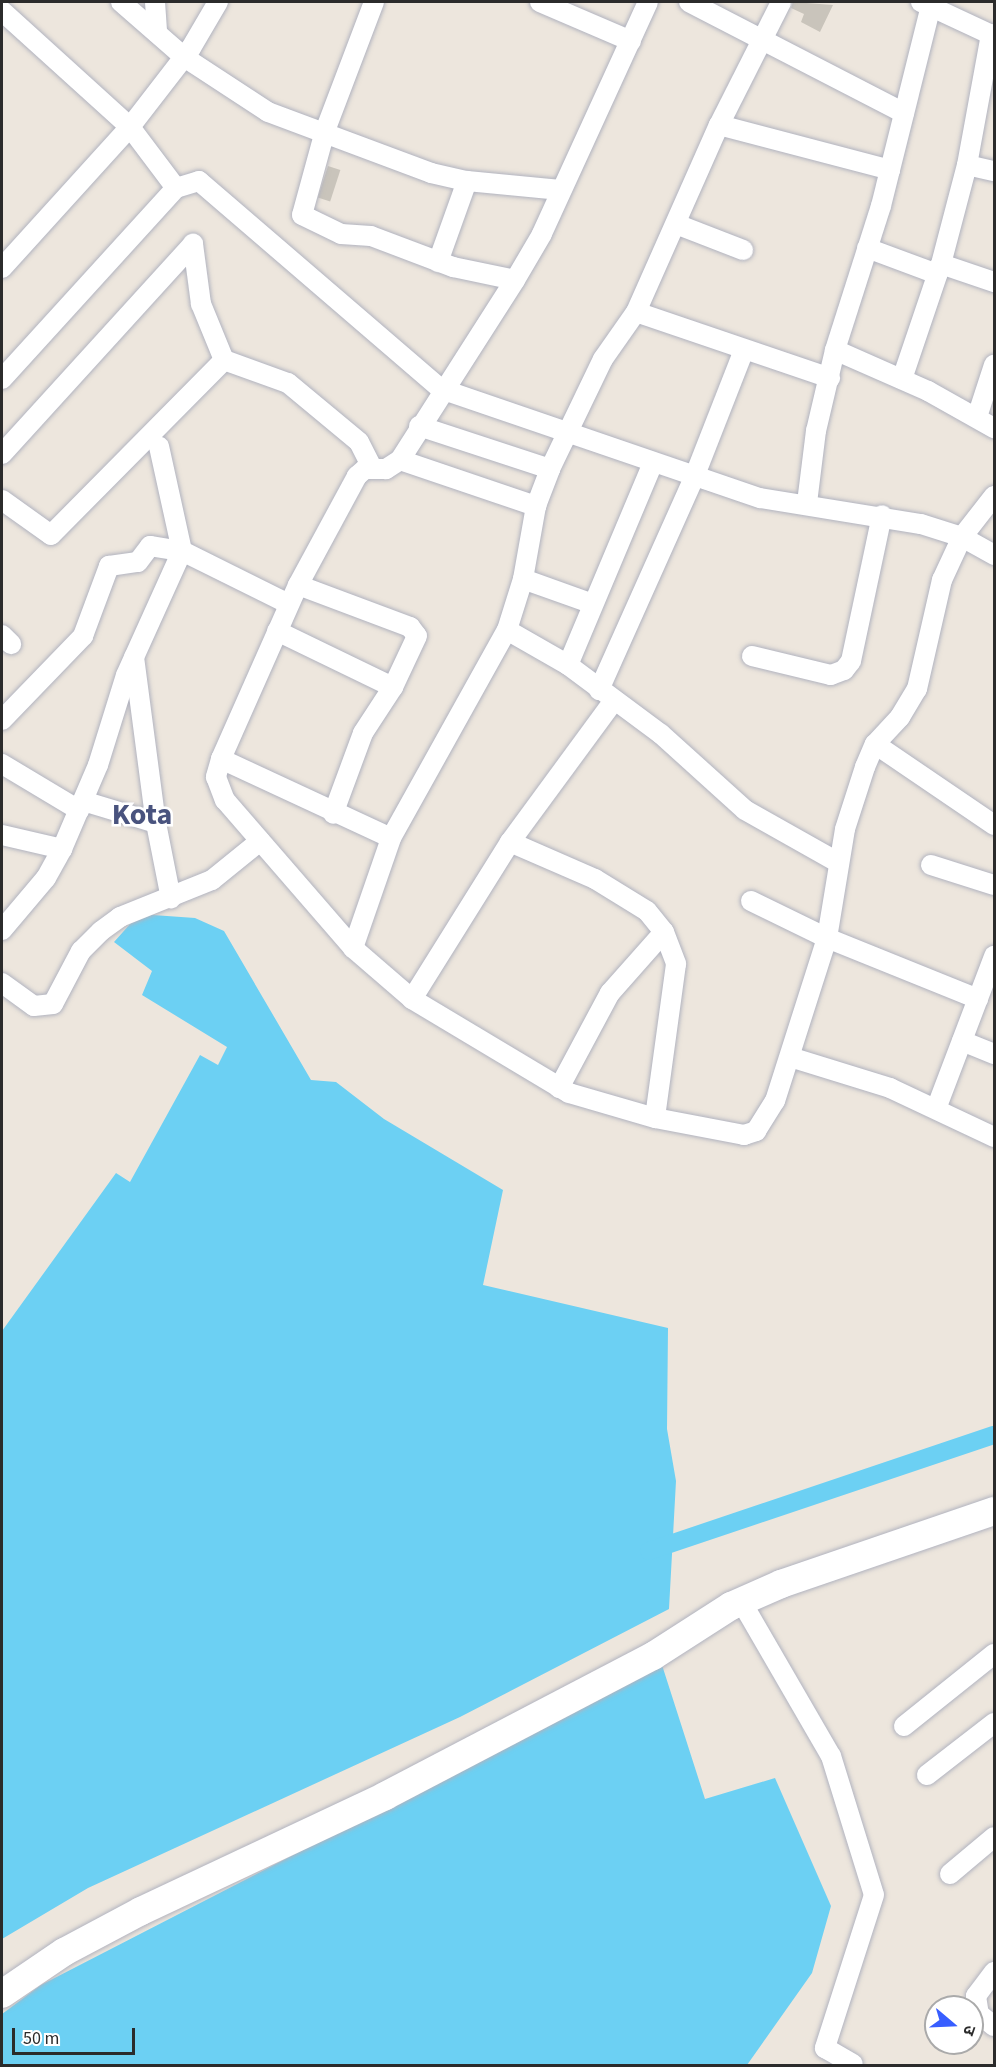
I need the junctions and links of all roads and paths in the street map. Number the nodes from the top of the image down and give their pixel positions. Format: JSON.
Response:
{"nodes":[{"id":1,"x":121,"y":2,"type":"edge"},
{"id":2,"x":155,"y":2,"type":"edge"},
{"id":3,"x":218,"y":2,"type":"edge"},
{"id":4,"x":374,"y":2,"type":"edge"},
{"id":5,"x":540,"y":2,"type":"edge"},
{"id":6,"x":648,"y":2,"type":"edge"},
{"id":7,"x":781,"y":2,"type":"edge"},
{"id":8,"x":696,"y":3,"type":"edge"},
{"id":9,"x":928,"y":3,"type":"edge"},
{"id":10,"x":2,"y":11,"type":"edge"},
{"id":11,"x":157,"y":33,"type":"junction"},
{"id":12,"x":993,"y":35,"type":"edge"},
{"id":13,"x":762,"y":39,"type":"junction"},
{"id":14,"x":631,"y":41,"type":"junction"},
{"id":15,"x":184,"y":57,"type":"junction"},
{"id":16,"x":904,"y":113,"type":"junction"},
{"id":17,"x":719,"y":126,"type":"junction"},
{"id":18,"x":130,"y":127,"type":"junction"},
{"id":19,"x":325,"y":130,"type":"junction"},
{"id":20,"x":967,"y":165,"type":"junction"},
{"id":21,"x":890,"y":170,"type":"junction"},
{"id":22,"x":994,"y":171,"type":"edge"},
{"id":23,"x":467,"y":181,"type":"junction"},
{"id":24,"x":176,"y":188,"type":"junction"},
{"id":25,"x":561,"y":190,"type":"junction"},
{"id":26,"x":676,"y":224,"type":"junction"},
{"id":27,"x":867,"y":248,"type":"junction"},
{"id":28,"x":743,"y":250,"type":"dead end"},
{"id":29,"x":438,"y":262,"type":"junction"},
{"id":30,"x":2,"y":268,"type":"edge"},
{"id":31,"x":939,"y":269,"type":"junction"},
{"id":32,"x":515,"y":280,"type":"junction"},
{"id":33,"x":994,"y":282,"type":"edge"},
{"id":34,"x":636,"y":312,"type":"junction"},
{"id":35,"x":744,"y":350,"type":"junction"},
{"id":36,"x":835,"y":350,"type":"junction"},
{"id":37,"x":224,"y":360,"type":"junction"},
{"id":38,"x":994,"y":365,"type":"edge"},
{"id":39,"x":830,"y":378,"type":"junction"},
{"id":40,"x":2,"y":380,"type":"edge"},
{"id":41,"x":902,"y":380,"type":"junction"},
{"id":42,"x":441,"y":389,"type":"junction"},
{"id":43,"x":977,"y":417,"type":"junction"},
{"id":44,"x":419,"y":426,"type":"junction"},
{"id":45,"x":994,"y":428,"type":"edge"},
{"id":46,"x":567,"y":435,"type":"junction"},
{"id":47,"x":159,"y":447,"type":"dead end"},
{"id":48,"x":2,"y":454,"type":"edge"},
{"id":49,"x":400,"y":460,"type":"junction"},
{"id":50,"x":653,"y":463,"type":"junction"},
{"id":51,"x":372,"y":467,"type":"junction"},
{"id":52,"x":550,"y":469,"type":"junction"},
{"id":53,"x":695,"y":475,"type":"junction"},
{"id":54,"x":994,"y":496,"type":"edge"},
{"id":55,"x":2,"y":500,"type":"edge"},
{"id":56,"x":807,"y":503,"type":"junction"},
{"id":57,"x":536,"y":506,"type":"junction"},
{"id":58,"x":882,"y":515,"type":"junction"},
{"id":59,"x":987,"y":521,"type":"edge"},
{"id":60,"x":962,"y":537,"type":"junction"},
{"id":61,"x":182,"y":551,"type":"junction"},
{"id":62,"x":994,"y":555,"type":"edge"},
{"id":63,"x":523,"y":579,"type":"junction"},
{"id":64,"x":298,"y":585,"type":"junction"},
{"id":65,"x":289,"y":604,"type":"junction"},
{"id":66,"x":593,"y":604,"type":"junction"},
{"id":67,"x":507,"y":630,"type":"junction"},
{"id":68,"x":277,"y":632,"type":"junction"},
{"id":69,"x":752,"y":656,"type":"dead end"},
{"id":70,"x":134,"y":657,"type":"junction"},
{"id":71,"x":568,"y":664,"type":"junction"},
{"id":72,"x":393,"y":687,"type":"junction"},
{"id":73,"x":606,"y":696,"type":"junction"},
{"id":74,"x":2,"y":720,"type":"edge"},
{"id":75,"x":875,"y":744,"type":"junction"},
{"id":76,"x":221,"y":759,"type":"junction"},
{"id":77,"x":2,"y":765,"type":"edge"},
{"id":78,"x":81,"y":805,"type":"junction"},
{"id":79,"x":333,"y":813,"type":"junction"},
{"id":80,"x":156,"y":823,"type":"junction"},
{"id":81,"x":994,"y":825,"type":"edge"},
{"id":82,"x":2,"y":835,"type":"edge"},
{"id":83,"x":391,"y":838,"type":"junction"},
{"id":84,"x":260,"y":841,"type":"junction"},
{"id":85,"x":510,"y":842,"type":"junction"},
{"id":86,"x":62,"y":849,"type":"junction"},
{"id":87,"x":839,"y":863,"type":"junction"},
{"id":88,"x":931,"y":865,"type":"dead end"},
{"id":89,"x":994,"y":885,"type":"edge"},
{"id":90,"x":171,"y":899,"type":"junction"},
{"id":91,"x":751,"y":901,"type":"dead end"},
{"id":92,"x":2,"y":930,"type":"edge"},
{"id":93,"x":664,"y":932,"type":"junction"},
{"id":94,"x":827,"y":938,"type":"junction"},
{"id":95,"x":353,"y":948,"type":"junction"},
{"id":96,"x":994,"y":956,"type":"edge"},
{"id":97,"x":2,"y":984,"type":"edge"},
{"id":98,"x":412,"y":999,"type":"junction"},
{"id":99,"x":978,"y":999,"type":"junction"},
{"id":100,"x":962,"y":1041,"type":"junction"},
{"id":101,"x":994,"y":1054,"type":"edge"},
{"id":102,"x":790,"y":1057,"type":"junction"},
{"id":103,"x":558,"y":1088,"type":"junction"},
{"id":104,"x":936,"y":1109,"type":"junction"},
{"id":105,"x":655,"y":1118,"type":"junction"},
{"id":106,"x":994,"y":1137,"type":"edge"},
{"id":107,"x":994,"y":1511,"type":"edge"},
{"id":108,"x":741,"y":1601,"type":"junction"},
{"id":109,"x":994,"y":1654,"type":"edge"},
{"id":110,"x":994,"y":1723,"type":"edge"},
{"id":111,"x":904,"y":1726,"type":"dead end"},
{"id":112,"x":927,"y":1775,"type":"dead end"},
{"id":113,"x":994,"y":1837,"type":"edge"},
{"id":114,"x":950,"y":1874,"type":"dead end"},
{"id":115,"x":994,"y":1972,"type":"edge"},
{"id":116,"x":2,"y":1994,"type":"edge"},
{"id":117,"x":994,"y":2026,"type":"edge"},
{"id":118,"x":853,"y":2064,"type":"dead end"}],
"edges":[{"from":1,"to":11,"type":"street"},
{"from":2,"to":11,"type":"street"},
{"from":3,"to":15,"type":"street"},
{"from":4,"to":19,"type":"street"},
{"from":5,"to":14,"type":"street"},
{"from":6,"to":14,"type":"street"},
{"from":7,"to":13,"type":"street"},
{"from":8,"to":13,"type":"street"},
{"from":9,"to":12,"type":"street"},
{"from":9,"to":16,"type":"street"},
{"from":10,"to":18,"type":"street"},
{"from":11,"to":15,"type":"street"},
{"from":12,"to":20,"type":"street"},
{"from":13,"to":16,"type":"street"},
{"from":13,"to":17,"type":"street"},
{"from":14,"to":25,"type":"street"},
{"from":15,"to":18,"type":"street"},
{"from":15,"to":19,"type":"street"},
{"from":16,"to":21,"type":"street"},
{"from":17,"to":21,"type":"street"},
{"from":17,"to":26,"type":"street"},
{"from":18,"to":24,"type":"street"},
{"from":18,"to":30,"type":"street"},
{"from":19,"to":23,"type":"street"},
{"from":19,"to":29,"type":"street"},
{"from":20,"to":22,"type":"street"},
{"from":20,"to":31,"type":"street"},
{"from":21,"to":27,"type":"street"},
{"from":23,"to":25,"type":"street"},
{"from":23,"to":29,"type":"street"},
{"from":24,"to":40,"type":"street"},
{"from":24,"to":42,"type":"street"},
{"from":25,"to":32,"type":"street"},
{"from":26,"to":28,"type":"street"},
{"from":26,"to":34,"type":"street"},
{"from":27,"to":31,"type":"street"},
{"from":27,"to":36,"type":"street"},
{"from":29,"to":32,"type":"street"},
{"from":31,"to":33,"type":"street"},
{"from":31,"to":41,"type":"street"},
{"from":32,"to":42,"type":"street"},
{"from":34,"to":35,"type":"street"},
{"from":34,"to":46,"type":"street"},
{"from":35,"to":39,"type":"street"},
{"from":35,"to":53,"type":"street"},
{"from":36,"to":39,"type":"street"},
{"from":36,"to":41,"type":"street"},
{"from":37,"to":48,"type":"street"},
{"from":37,"to":51,"type":"street"},
{"from":37,"to":55,"type":"street"},
{"from":38,"to":43,"type":"street"},
{"from":39,"to":56,"type":"street"},
{"from":41,"to":43,"type":"street"},
{"from":42,"to":44,"type":"street"},
{"from":42,"to":46,"type":"street"},
{"from":43,"to":45,"type":"street"},
{"from":44,"to":49,"type":"street"},
{"from":44,"to":52,"type":"street"},
{"from":46,"to":50,"type":"street"},
{"from":46,"to":52,"type":"street"},
{"from":47,"to":61,"type":"street"},
{"from":49,"to":51,"type":"street"},
{"from":49,"to":57,"type":"street"},
{"from":50,"to":53,"type":"street"},
{"from":50,"to":66,"type":"street"},
{"from":51,"to":64,"type":"street"},
{"from":52,"to":57,"type":"street"},
{"from":53,"to":56,"type":"street"},
{"from":53,"to":73,"type":"street"},
{"from":54,"to":59,"type":"street"},
{"from":56,"to":58,"type":"street"},
{"from":57,"to":63,"type":"street"},
{"from":58,"to":60,"type":"street"},
{"from":58,"to":69,"type":"street"},
{"from":59,"to":60,"type":"street"},
{"from":60,"to":62,"type":"street"},
{"from":60,"to":75,"type":"street"},
{"from":61,"to":65,"type":"street"},
{"from":61,"to":70,"type":"street"},
{"from":61,"to":74,"type":"street"},
{"from":63,"to":66,"type":"street"},
{"from":63,"to":67,"type":"street"},
{"from":64,"to":65,"type":"street"},
{"from":64,"to":72,"type":"street"},
{"from":65,"to":68,"type":"street"},
{"from":66,"to":71,"type":"street"},
{"from":67,"to":71,"type":"street"},
{"from":67,"to":83,"type":"street"},
{"from":68,"to":72,"type":"street"},
{"from":68,"to":76,"type":"street"},
{"from":70,"to":78,"type":"street"},
{"from":70,"to":80,"type":"street"},
{"from":71,"to":73,"type":"street"},
{"from":72,"to":79,"type":"street"},
{"from":73,"to":85,"type":"street"},
{"from":73,"to":87,"type":"street"},
{"from":75,"to":81,"type":"street"},
{"from":75,"to":87,"type":"street"},
{"from":76,"to":79,"type":"street"},
{"from":76,"to":84,"type":"street"},
{"from":77,"to":78,"type":"street"},
{"from":78,"to":80,"type":"street"},
{"from":78,"to":86,"type":"street"},
{"from":79,"to":83,"type":"street"},
{"from":80,"to":90,"type":"street"},
{"from":82,"to":86,"type":"street"},
{"from":83,"to":95,"type":"street"},
{"from":84,"to":90,"type":"street"},
{"from":84,"to":95,"type":"street"},
{"from":85,"to":93,"type":"street"},
{"from":85,"to":98,"type":"street"},
{"from":86,"to":92,"type":"street"},
{"from":87,"to":94,"type":"street"},
{"from":88,"to":89,"type":"street"},
{"from":90,"to":97,"type":"street"},
{"from":91,"to":94,"type":"street"},
{"from":93,"to":103,"type":"street"},
{"from":93,"to":105,"type":"street"},
{"from":94,"to":99,"type":"street"},
{"from":94,"to":102,"type":"street"},
{"from":95,"to":98,"type":"street"},
{"from":96,"to":99,"type":"street"},
{"from":98,"to":103,"type":"street"},
{"from":99,"to":100,"type":"street"},
{"from":100,"to":101,"type":"street"},
{"from":100,"to":104,"type":"street"},
{"from":102,"to":104,"type":"street"},
{"from":102,"to":105,"type":"street"},
{"from":103,"to":105,"type":"street"},
{"from":104,"to":106,"type":"street"},
{"from":107,"to":108,"type":"street"},
{"from":108,"to":116,"type":"street"},
{"from":108,"to":118,"type":"street"},
{"from":109,"to":111,"type":"street"},
{"from":110,"to":112,"type":"street"},
{"from":113,"to":114,"type":"street"},
{"from":115,"to":117,"type":"street"}]}
